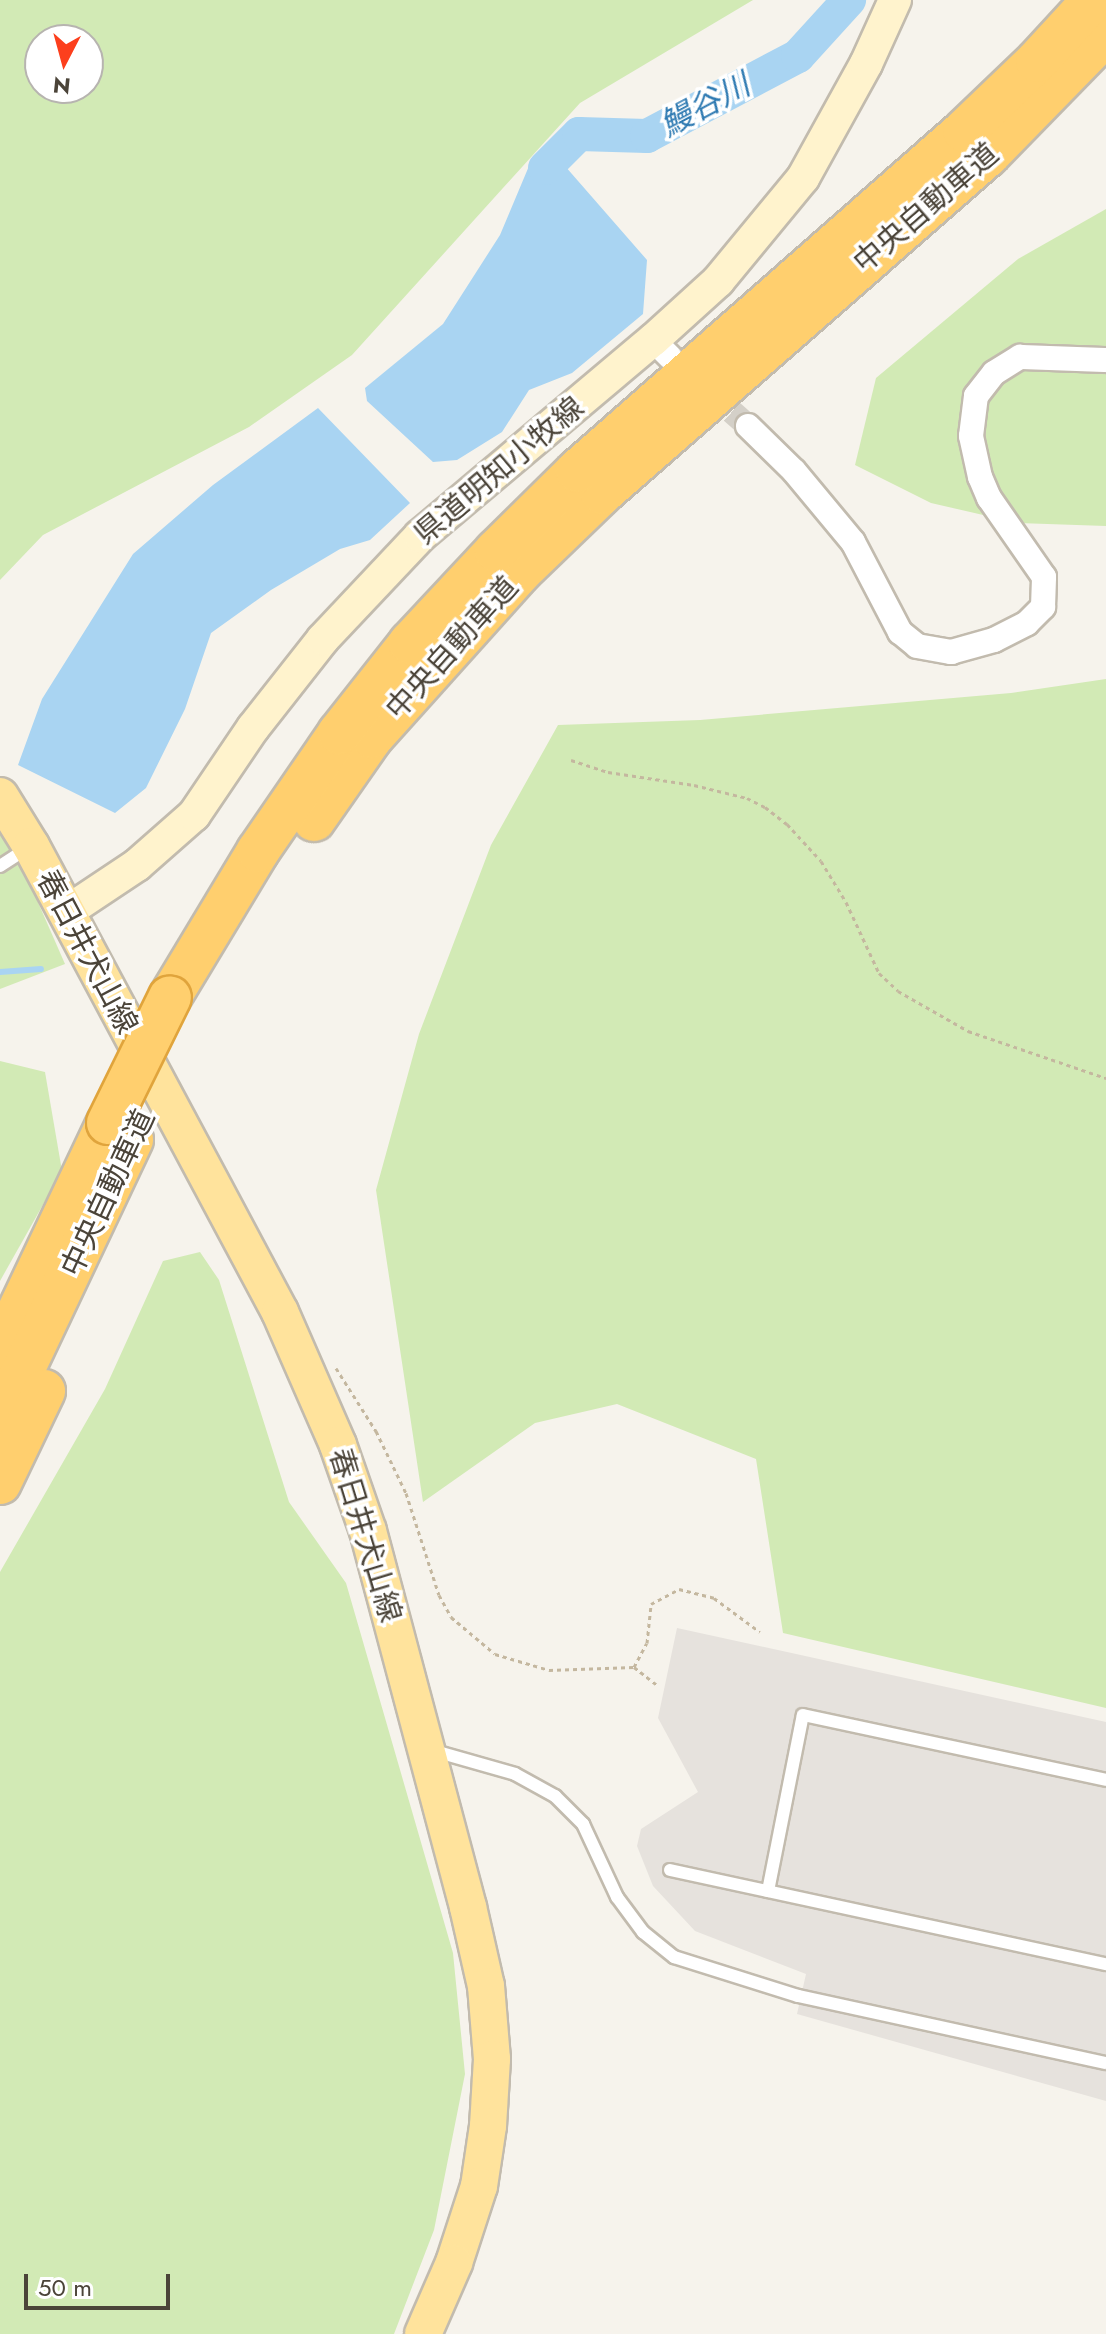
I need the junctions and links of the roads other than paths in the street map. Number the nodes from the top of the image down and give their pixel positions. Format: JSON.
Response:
{"nodes":[{"id":1,"x":895,"y":0,"type":"edge"},
{"id":2,"x":1093,"y":0,"type":"edge"},
{"id":3,"x":1106,"y":34,"type":"edge"},
{"id":4,"x":1106,"y":360,"type":"edge"},
{"id":5,"x":748,"y":426,"type":"tunnel mouth"},
{"id":6,"x":0,"y":796,"type":"edge"},
{"id":7,"x":31,"y":846,"type":"junction"},
{"id":8,"x":0,"y":866,"type":"edge"},
{"id":9,"x":65,"y":913,"type":"junction"},
{"id":10,"x":180,"y":1009,"type":"junction"},
{"id":11,"x":114,"y":1132,"type":"junction"},
{"id":12,"x":107,"y":1197,"type":"junction"},
{"id":13,"x":0,"y":1311,"type":"edge"},
{"id":14,"x":0,"y":1350,"type":"edge"},
{"id":15,"x":0,"y":1419,"type":"edge"},
{"id":16,"x":0,"y":1483,"type":"edge"},
{"id":17,"x":428,"y":1749,"type":"junction"},
{"id":18,"x":1106,"y":1780,"type":"edge"},
{"id":19,"x":670,"y":1870,"type":"dead end"},
{"id":20,"x":768,"y":1891,"type":"junction"},
{"id":21,"x":1106,"y":1964,"type":"edge"},
{"id":22,"x":1106,"y":2063,"type":"edge"},
{"id":23,"x":423,"y":2334,"type":"edge"}],
"edges":[{"from":1,"to":9,"type":"main road","name":"県道明知小牧線"},
{"from":2,"to":10,"type":"highway","name":"中央自動車道"},
{"from":3,"to":10,"type":"highway","name":"中央自動車道"},
{"from":4,"to":5,"type":"street"},
{"from":6,"to":7,"type":"main road","name":"春日井犬山線"},
{"from":7,"to":8,"type":"lane"},
{"from":7,"to":9,"type":"main road","name":"春日井犬山線"},
{"from":9,"to":17,"type":"main road","name":"春日井犬山線"},
{"from":10,"to":11,"type":"highway","name":"中央自動車道"},
{"from":11,"to":12,"type":"highway","name":"中央自動車道"},
{"from":11,"to":13,"type":"highway"},
{"from":11,"to":14,"type":"highway","name":"中央自動車道"},
{"from":12,"to":15,"type":"highway","name":"中央自動車道"},
{"from":12,"to":16,"type":"highway"},
{"from":17,"to":22,"type":"lane"},
{"from":17,"to":23,"type":"main road","name":"春日井犬山線"},
{"from":18,"to":20,"type":"lane"},
{"from":19,"to":20,"type":"lane"},
{"from":20,"to":21,"type":"lane"}]}
